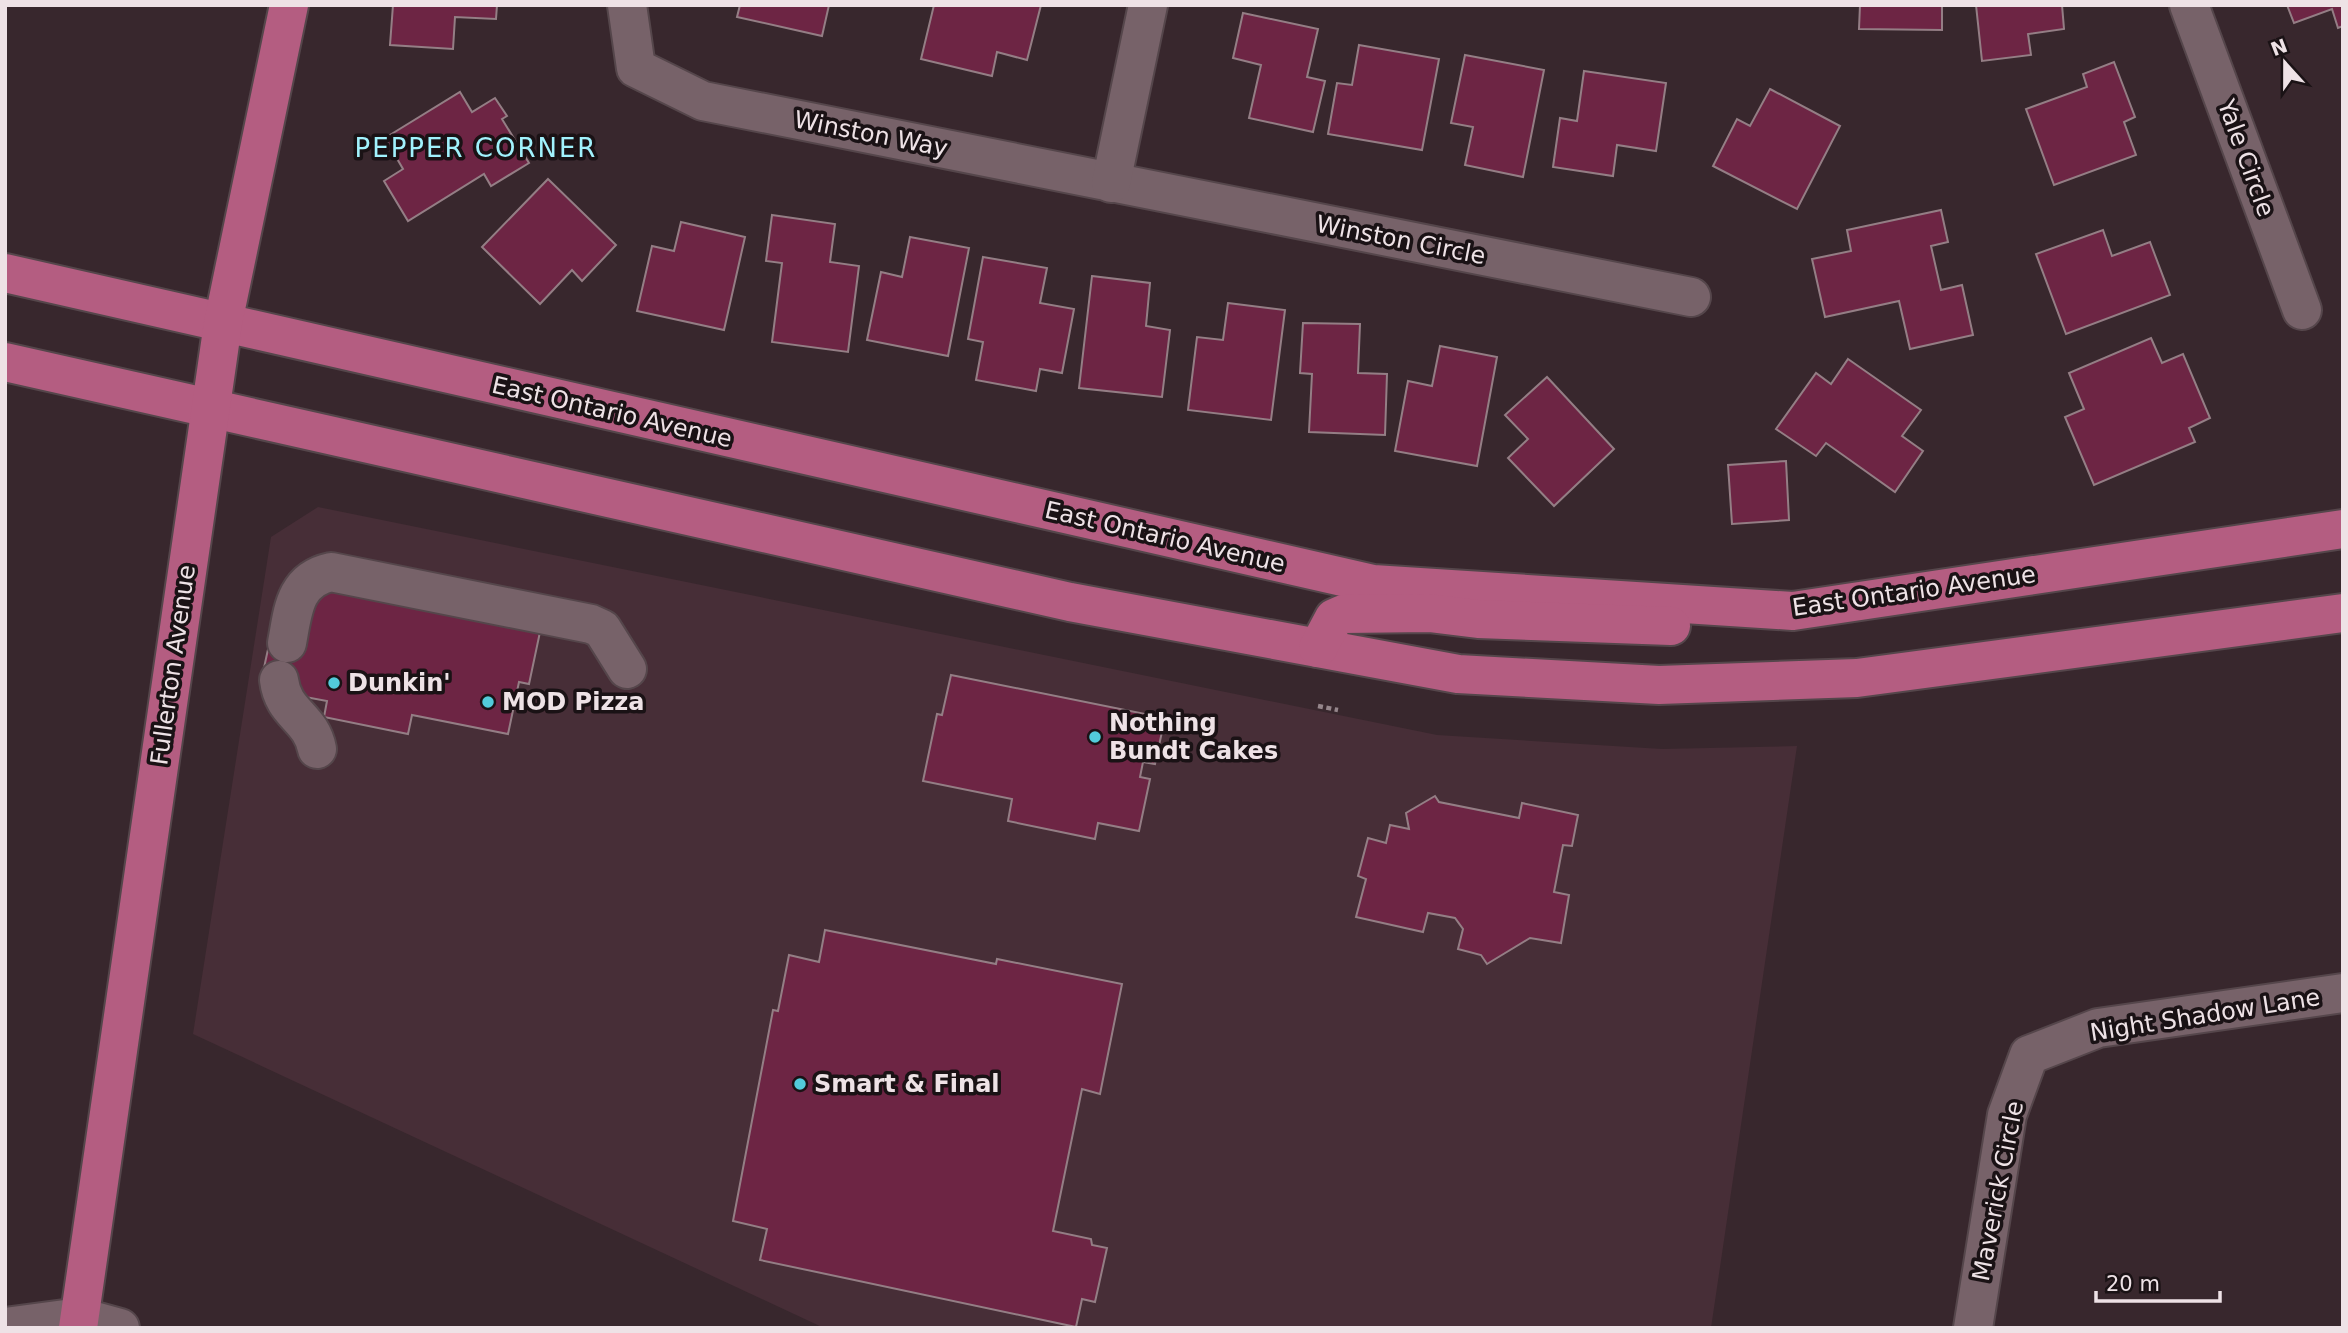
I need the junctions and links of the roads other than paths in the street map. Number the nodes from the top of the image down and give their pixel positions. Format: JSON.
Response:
{"nodes":[{"id":1,"x":289,"y":5,"type":"edge"},
{"id":2,"x":627,"y":5,"type":"edge"},
{"id":3,"x":1148,"y":5,"type":"edge"},
{"id":4,"x":2189,"y":5,"type":"edge"},
{"id":5,"x":1111,"y":183,"type":"junction"},
{"id":6,"x":5,"y":273,"type":"edge"},
{"id":7,"x":1691,"y":297,"type":"dead end"},
{"id":8,"x":2302,"y":310,"type":"dead end"},
{"id":9,"x":223,"y":323,"type":"junction"},
{"id":10,"x":5,"y":362,"type":"edge"},
{"id":11,"x":211,"y":408,"type":"junction"},
{"id":12,"x":2343,"y":529,"type":"edge"},
{"id":13,"x":1793,"y":611,"type":"junction"},
{"id":14,"x":2343,"y":613,"type":"edge"},
{"id":15,"x":1318,"y":648,"type":"junction"},
{"id":16,"x":627,"y":670,"type":"dead end"},
{"id":17,"x":317,"y":748,"type":"dead end"},
{"id":18,"x":2343,"y":993,"type":"edge"},
{"id":19,"x":2029,"y":1055,"type":"joint"},
{"id":20,"x":79,"y":1322,"type":"edge"},
{"id":21,"x":5,"y":1327,"type":"edge"},
{"id":22,"x":120,"y":1328,"type":"edge"},
{"id":23,"x":1973,"y":1328,"type":"edge"}],
"edges":[{"from":1,"to":9,"type":"main road","name":"Fullerton Avenue"},
{"from":2,"to":5,"type":"street","name":"Winston Way"},
{"from":3,"to":5,"type":"street"},
{"from":4,"to":8,"type":"street","name":"Yale Circle"},
{"from":5,"to":7,"type":"street","name":"Winston Circle"},
{"from":6,"to":9,"type":"main road","name":"East Ontario Avenue"},
{"from":9,"to":11,"type":"main road","name":"Fullerton Avenue"},
{"from":9,"to":13,"type":"main road","name":"East Ontario Avenue"},
{"from":10,"to":11,"type":"main road"},
{"from":11,"to":15,"type":"main road"},
{"from":11,"to":20,"type":"main road","name":"Fullerton Avenue"},
{"from":12,"to":13,"type":"main road","name":"East Ontario Avenue"},
{"from":13,"to":15,"type":"main road"},
{"from":14,"to":15,"type":"main road"},
{"from":16,"to":17,"type":"street"},
{"from":18,"to":19,"type":"street","name":"Night Shadow Lane"},
{"from":19,"to":23,"type":"street","name":"Maverick Circle"},
{"from":20,"to":21,"type":"street"},
{"from":20,"to":22,"type":"street"}]}
